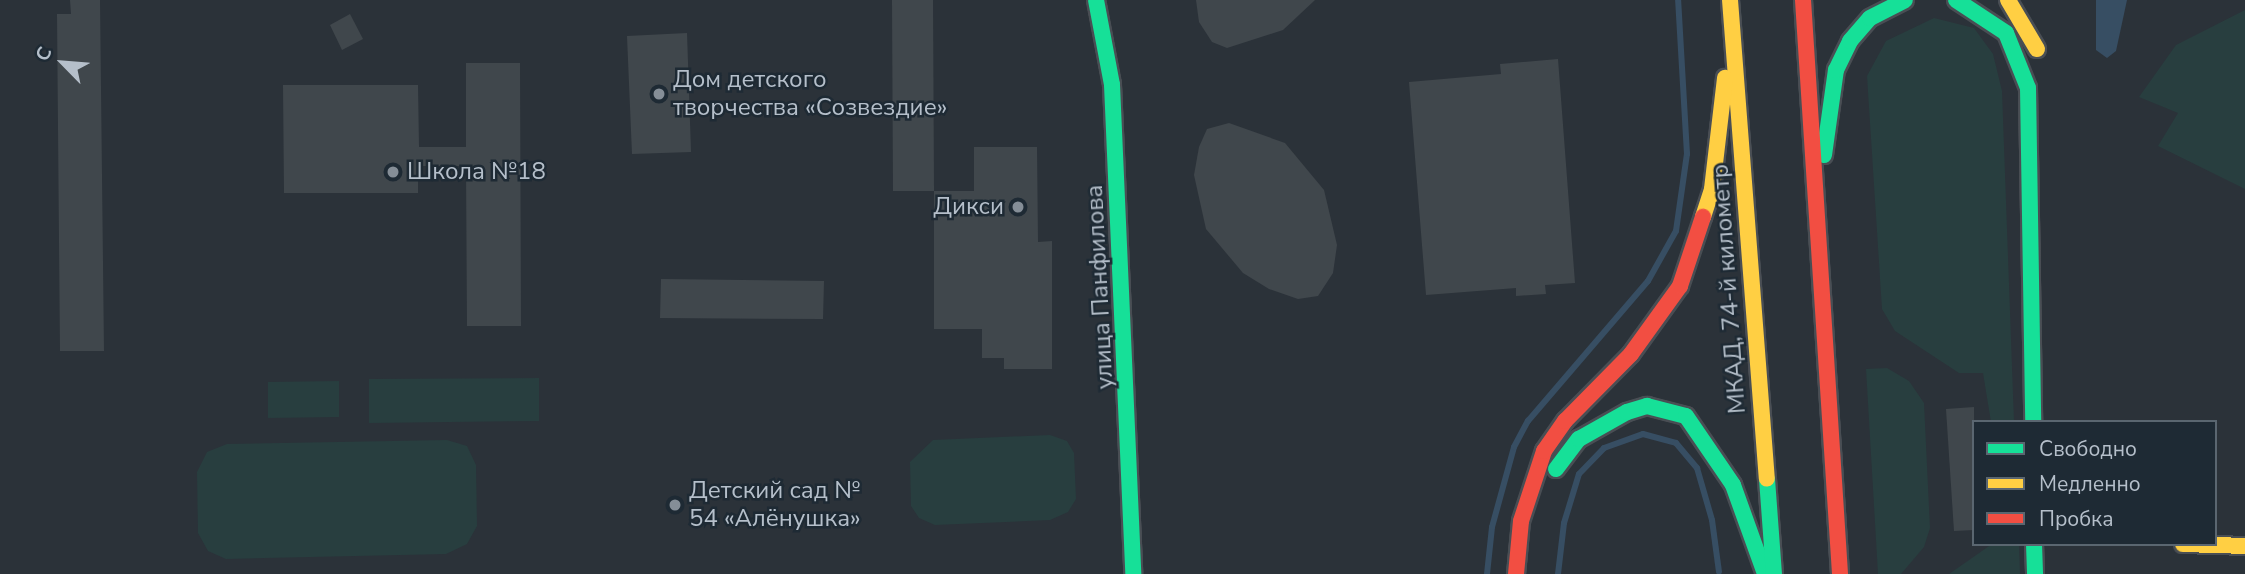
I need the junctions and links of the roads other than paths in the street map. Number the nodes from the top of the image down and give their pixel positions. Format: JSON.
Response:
{"nodes":[{"id":1,"x":1096,"y":0,"type":"edge"},
{"id":2,"x":1802,"y":0,"type":"edge"},
{"id":3,"x":1905,"y":0,"type":"edge"},
{"id":4,"x":1956,"y":0,"type":"edge"},
{"id":5,"x":2008,"y":0,"type":"edge"},
{"id":6,"x":1731,"y":7,"type":"edge"},
{"id":7,"x":2045,"y":84,"type":"dead end"},
{"id":8,"x":1818,"y":231,"type":"junction"},
{"id":9,"x":2050,"y":305,"type":"dead end"},
{"id":10,"x":2051,"y":372,"type":"dead end"},
{"id":11,"x":2034,"y":420,"type":"edge"},
{"id":12,"x":1540,"y":525,"type":"dead end"},
{"id":13,"x":2217,"y":545,"type":"edge"},
{"id":14,"x":2035,"y":546,"type":"edge"},
{"id":15,"x":2245,"y":546,"type":"edge"},
{"id":16,"x":1537,"y":550,"type":"dead end"},
{"id":17,"x":1133,"y":574,"type":"edge"},
{"id":18,"x":1516,"y":574,"type":"edge"},
{"id":19,"x":1534,"y":574,"type":"edge"},
{"id":20,"x":1765,"y":574,"type":"edge"},
{"id":21,"x":1774,"y":574,"type":"edge"},
{"id":22,"x":1840,"y":574,"type":"edge"},
{"id":23,"x":2035,"y":574,"type":"edge"}],
"edges":[{"from":1,"to":17,"type":"main road","name":"улица Панфилова"},
{"from":2,"to":8,"type":"main road"},
{"from":3,"to":8,"type":"main road"},
{"from":4,"to":11,"type":"main road"},
{"from":5,"to":7,"type":"main road"},
{"from":6,"to":18,"type":"main road"},
{"from":6,"to":21,"type":"main road","name":"МКАД, 74-й километр"},
{"from":8,"to":22,"type":"main road"},
{"from":9,"to":10,"type":"main road"},
{"from":12,"to":20,"type":"main road"},
{"from":13,"to":15,"type":"main road"},
{"from":14,"to":23,"type":"main road"},
{"from":16,"to":19,"type":"main road"}]}
